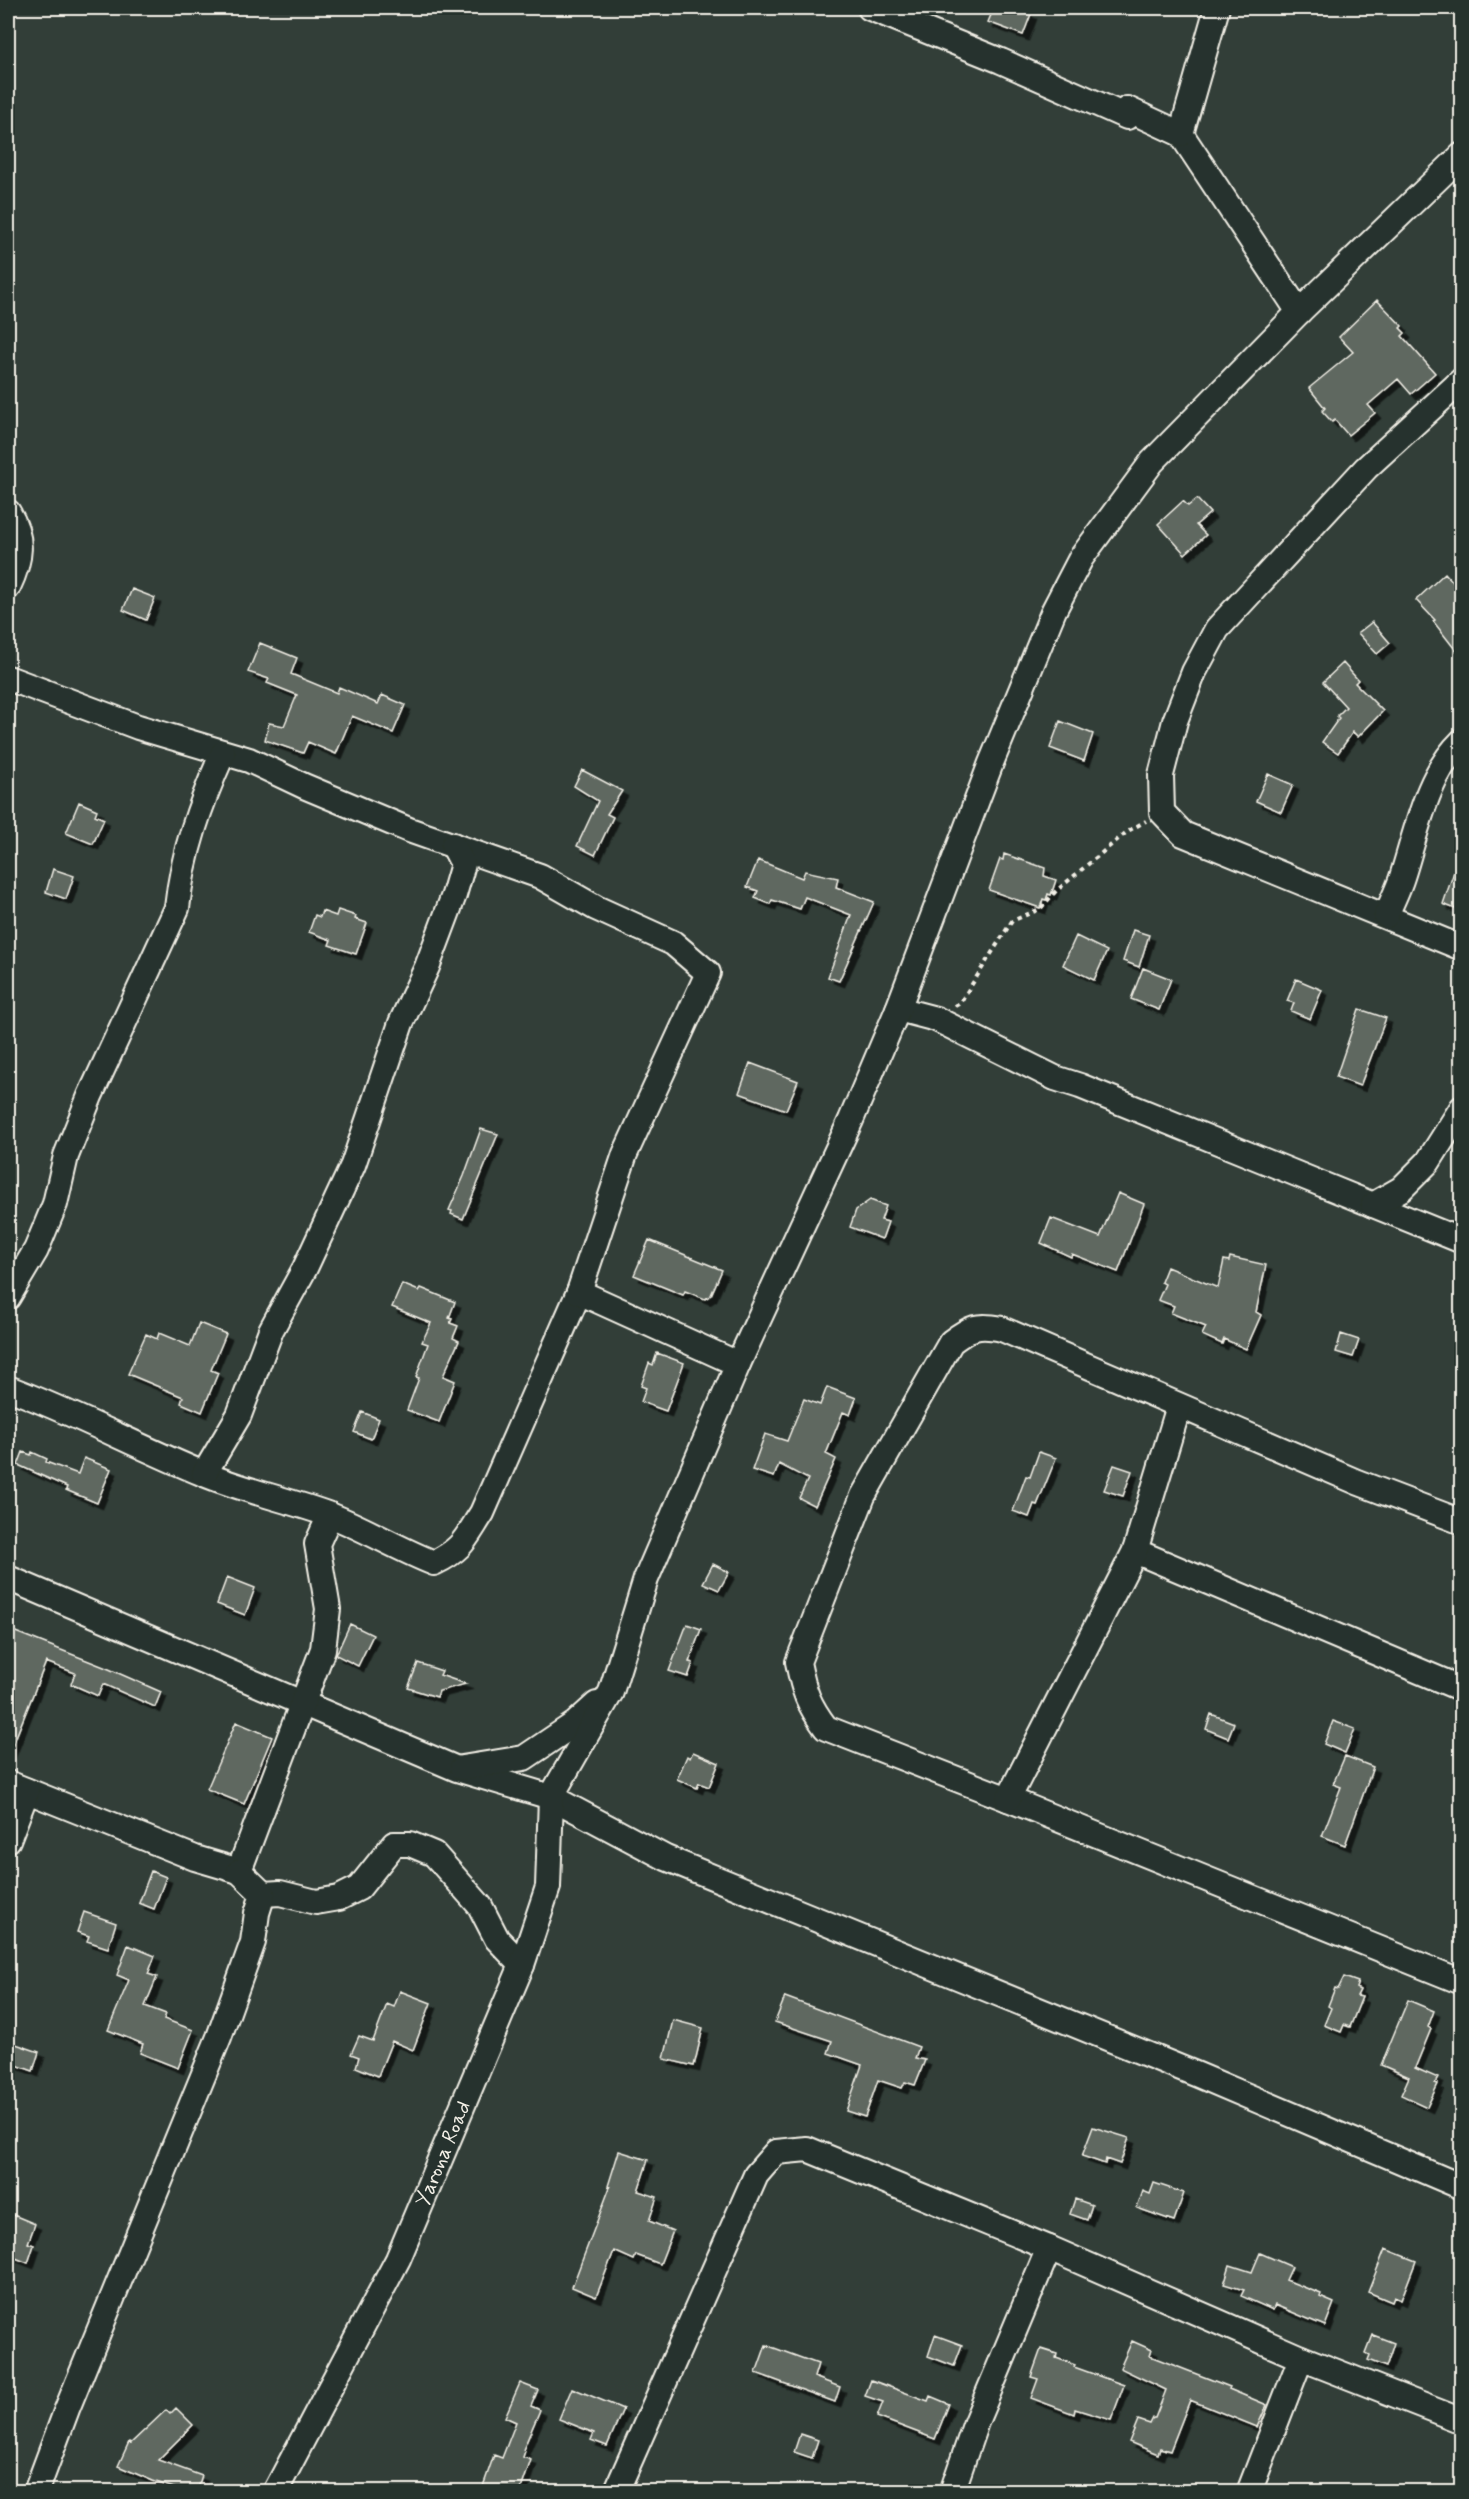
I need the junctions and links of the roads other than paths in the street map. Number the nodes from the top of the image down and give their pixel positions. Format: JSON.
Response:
{"nodes":[{"id":1,"x":870,"y":8,"type":"edge"},
{"id":2,"x":1217,"y":8,"type":"edge"},
{"id":3,"x":1181,"y":134,"type":"junction"},
{"id":4,"x":1461,"y":155,"type":"edge"},
{"id":5,"x":1299,"y":312,"type":"junction"},
{"id":6,"x":1461,"y":380,"type":"edge"},
{"id":7,"x":8,"y":512,"type":"edge"},
{"id":8,"x":8,"y":587,"type":"edge"},
{"id":9,"x":8,"y":678,"type":"edge"},
{"id":10,"x":1461,"y":741,"type":"edge"},
{"id":11,"x":223,"y":753,"type":"junction"},
{"id":12,"x":453,"y":845,"type":"junction"},
{"id":13,"x":1386,"y":916,"type":"junction"},
{"id":14,"x":1461,"y":948,"type":"edge"},
{"id":15,"x":898,"y":1009,"type":"junction"},
{"id":16,"x":1461,"y":1108,"type":"edge"},
{"id":17,"x":1373,"y":1205,"type":"junction"},
{"id":18,"x":1461,"y":1241,"type":"edge"},
{"id":19,"x":579,"y":1292,"type":"junction"},
{"id":20,"x":8,"y":1297,"type":"edge"},
{"id":21,"x":738,"y":1364,"type":"junction"},
{"id":22,"x":8,"y":1388,"type":"edge"},
{"id":23,"x":1179,"y":1406,"type":"junction"},
{"id":24,"x":204,"y":1474,"type":"junction"},
{"id":25,"x":330,"y":1515,"type":"junction"},
{"id":26,"x":1461,"y":1522,"type":"edge"},
{"id":27,"x":1135,"y":1551,"type":"junction"},
{"id":28,"x":8,"y":1578,"type":"edge"},
{"id":29,"x":1461,"y":1689,"type":"edge"},
{"id":30,"x":611,"y":1692,"type":"junction"},
{"id":31,"x":302,"y":1702,"type":"junction"},
{"id":32,"x":456,"y":1769,"type":"junction"},
{"id":33,"x":17,"y":1787,"type":"edge"},
{"id":34,"x":551,"y":1797,"type":"junction"},
{"id":35,"x":1008,"y":1799,"type":"junction"},
{"id":36,"x":8,"y":1840,"type":"edge"},
{"id":37,"x":239,"y":1871,"type":"junction"},
{"id":38,"x":263,"y":1894,"type":"junction"},
{"id":39,"x":522,"y":1965,"type":"junction"},
{"id":40,"x":1461,"y":1982,"type":"edge"},
{"id":41,"x":1461,"y":2187,"type":"edge"},
{"id":42,"x":1049,"y":2248,"type":"junction"},
{"id":43,"x":1301,"y":2358,"type":"junction"},
{"id":44,"x":1461,"y":2421,"type":"edge"},
{"id":45,"x":36,"y":2492,"type":"edge"},
{"id":46,"x":275,"y":2492,"type":"edge"},
{"id":47,"x":616,"y":2492,"type":"edge"},
{"id":48,"x":952,"y":2492,"type":"edge"},
{"id":49,"x":1249,"y":2492,"type":"edge"}],
"edges":[{"from":1,"to":3,"type":"street"},
{"from":2,"to":3,"type":"street"},
{"from":3,"to":5,"type":"street"},
{"from":4,"to":5,"type":"street"},
{"from":5,"to":15,"type":"street"},
{"from":6,"to":13,"type":"street"},
{"from":7,"to":8,"type":"street"},
{"from":9,"to":11,"type":"street"},
{"from":10,"to":13,"type":"street"},
{"from":11,"to":12,"type":"street"},
{"from":11,"to":20,"type":"street"},
{"from":12,"to":19,"type":"street"},
{"from":12,"to":24,"type":"street"},
{"from":13,"to":14,"type":"street"},
{"from":15,"to":17,"type":"street"},
{"from":15,"to":21,"type":"street"},
{"from":16,"to":17,"type":"street"},
{"from":17,"to":18,"type":"street"},
{"from":19,"to":21,"type":"street"},
{"from":19,"to":25,"type":"street"},
{"from":21,"to":30,"type":"street"},
{"from":22,"to":24,"type":"street"},
{"from":23,"to":26,"type":"street"},
{"from":23,"to":27,"type":"street"},
{"from":23,"to":35,"type":"street"},
{"from":24,"to":25,"type":"street"},
{"from":25,"to":31,"type":"street"},
{"from":27,"to":29,"type":"street"},
{"from":27,"to":35,"type":"street"},
{"from":28,"to":31,"type":"street"},
{"from":30,"to":32,"type":"street"},
{"from":30,"to":34,"type":"street"},
{"from":31,"to":32,"type":"street"},
{"from":31,"to":37,"type":"street"},
{"from":32,"to":34,"type":"street"},
{"from":33,"to":36,"type":"street"},
{"from":33,"to":37,"type":"street"},
{"from":34,"to":39,"type":"street","name":"Yarona Road"},
{"from":34,"to":41,"type":"street"},
{"from":35,"to":40,"type":"street"},
{"from":37,"to":38,"type":"street"},
{"from":38,"to":39,"type":"street"},
{"from":38,"to":45,"type":"street"},
{"from":39,"to":46,"type":"street","name":"Yarona Road"},
{"from":42,"to":43,"type":"street"},
{"from":42,"to":47,"type":"street"},
{"from":42,"to":48,"type":"street"},
{"from":43,"to":44,"type":"street"},
{"from":43,"to":49,"type":"street"}]}
